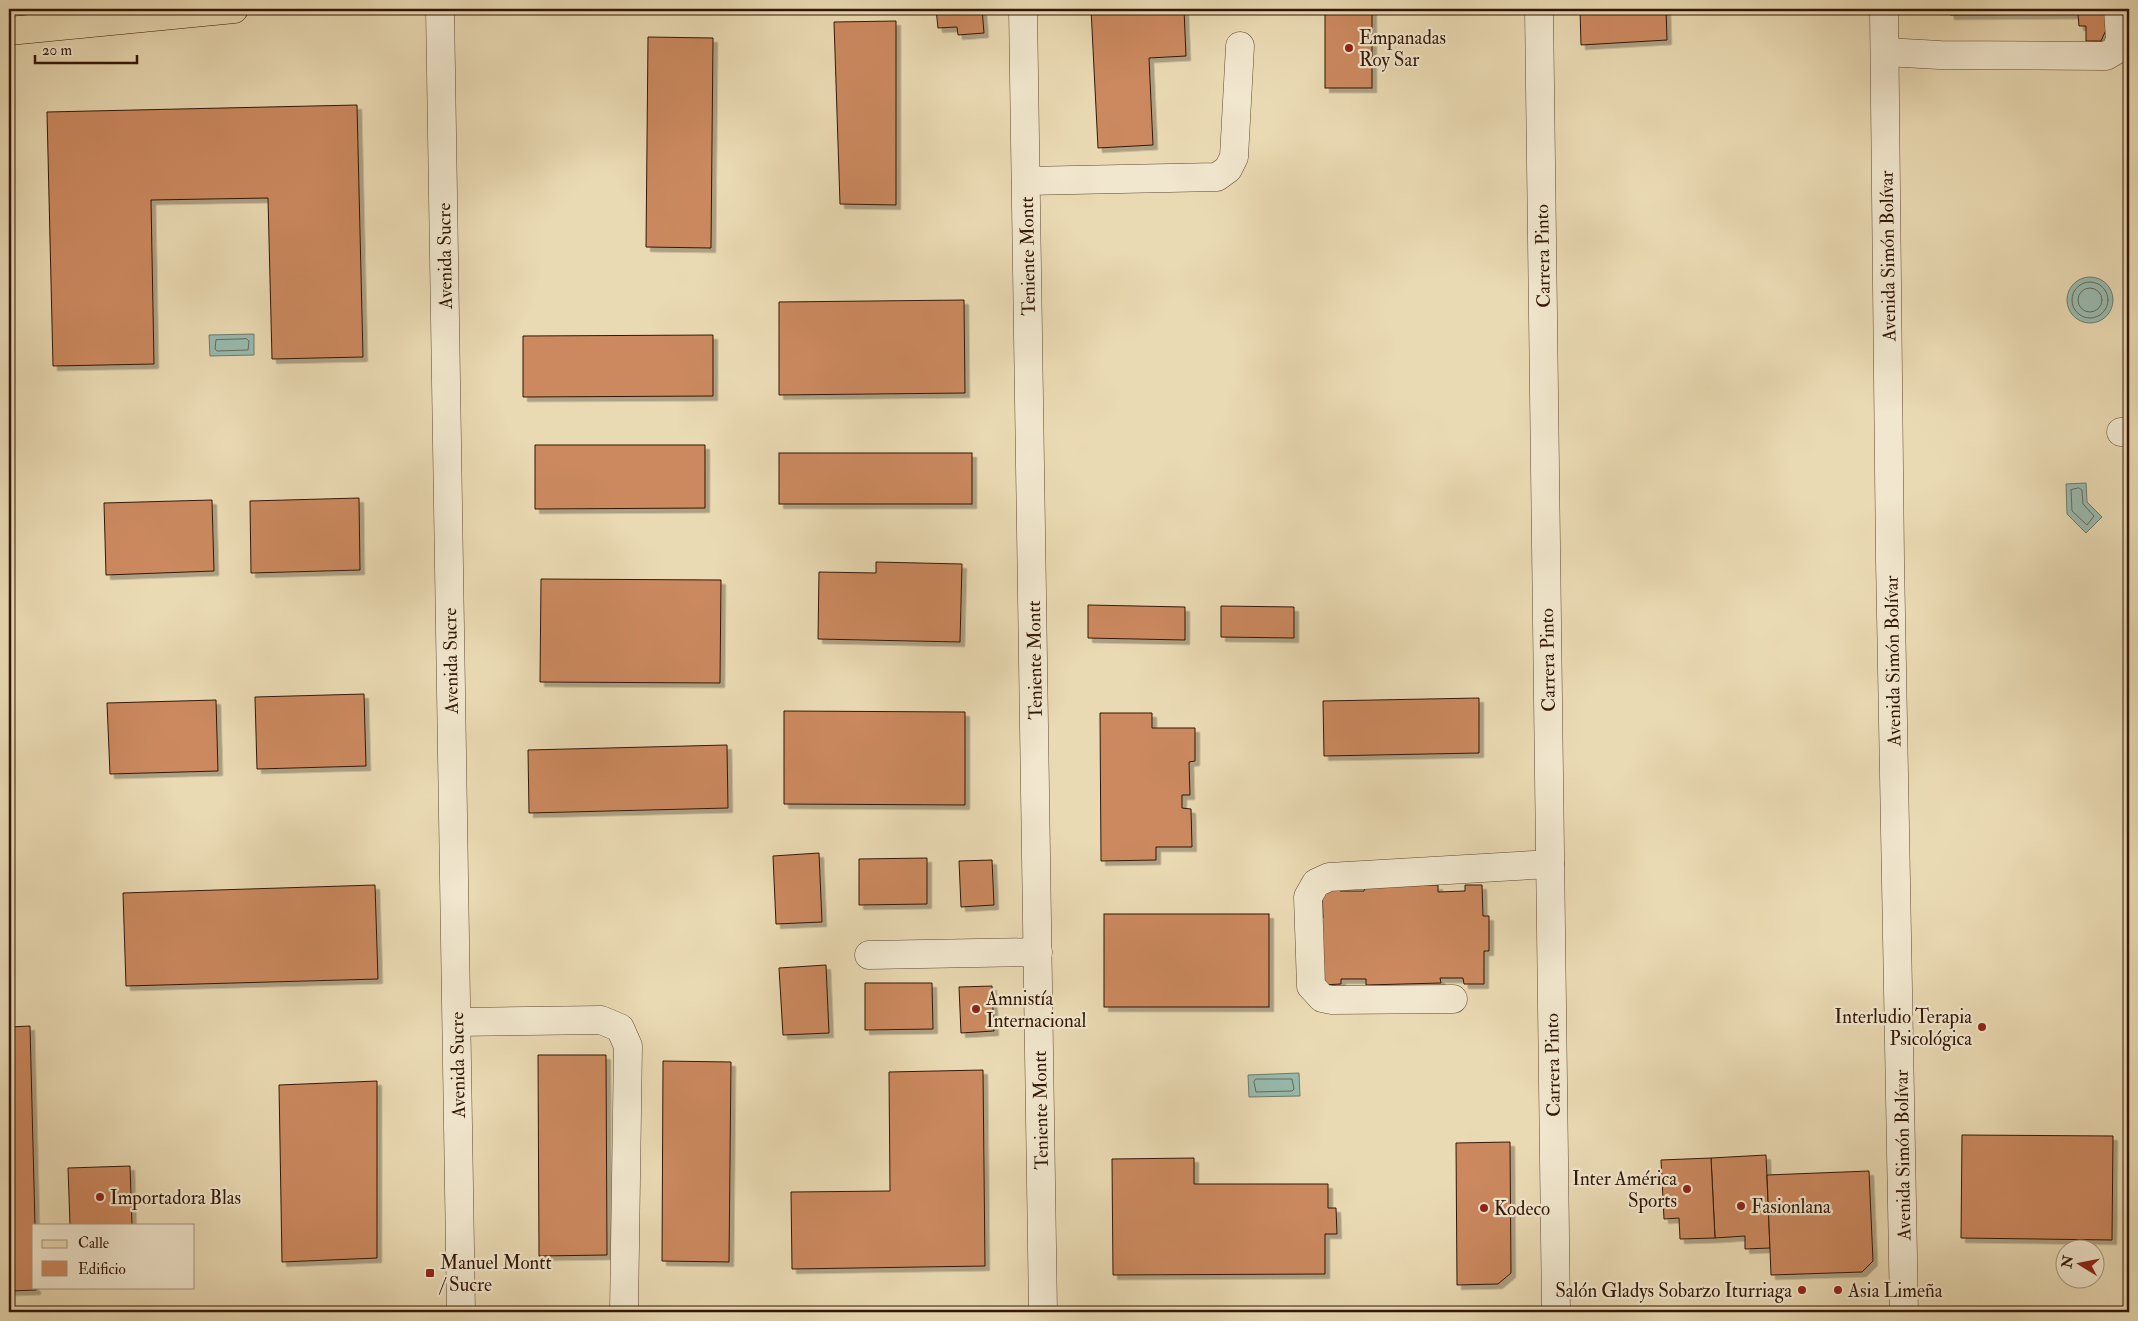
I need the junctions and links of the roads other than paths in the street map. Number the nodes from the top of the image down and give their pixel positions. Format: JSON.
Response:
{"nodes":[{"id":1,"x":234,"y":9,"type":"edge"},
{"id":2,"x":440,"y":9,"type":"edge"},
{"id":3,"x":1023,"y":9,"type":"edge"},
{"id":4,"x":1539,"y":9,"type":"edge"},
{"id":5,"x":1884,"y":9,"type":"edge"},
{"id":6,"x":2118,"y":9,"type":"edge"},
{"id":7,"x":9,"y":31,"type":"edge"},
{"id":8,"x":1240,"y":46,"type":"dead end"},
{"id":9,"x":1885,"y":52,"type":"junction"},
{"id":10,"x":1026,"y":181,"type":"junction"},
{"id":11,"x":1550,"y":864,"type":"junction"},
{"id":12,"x":1038,"y":952,"type":"junction"},
{"id":13,"x":869,"y":955,"type":"dead end"},
{"id":14,"x":1453,"y":999,"type":"dead end"},
{"id":15,"x":457,"y":1022,"type":"junction"},
{"id":16,"x":461,"y":1312,"type":"edge"},
{"id":17,"x":624,"y":1312,"type":"edge"},
{"id":18,"x":1043,"y":1312,"type":"edge"},
{"id":19,"x":1556,"y":1312,"type":"edge"},
{"id":20,"x":1904,"y":1312,"type":"edge"}],
"edges":[{"from":1,"to":7,"type":"main road"},
{"from":2,"to":15,"type":"street","name":"Avenida Sucre"},
{"from":3,"to":10,"type":"street","name":"Teniente Montt"},
{"from":4,"to":11,"type":"street","name":"Carrera Pinto"},
{"from":5,"to":9,"type":"street","name":"Avenida Simón Bolívar"},
{"from":6,"to":9,"type":"street"},
{"from":8,"to":10,"type":"street"},
{"from":9,"to":20,"type":"street","name":"Avenida Simón Bolívar"},
{"from":10,"to":12,"type":"street","name":"Teniente Montt"},
{"from":11,"to":14,"type":"street"},
{"from":11,"to":19,"type":"street","name":"Carrera Pinto"},
{"from":12,"to":13,"type":"street"},
{"from":12,"to":18,"type":"street","name":"Teniente Montt"},
{"from":15,"to":16,"type":"street","name":"Avenida Sucre"},
{"from":15,"to":17,"type":"street"}]}
